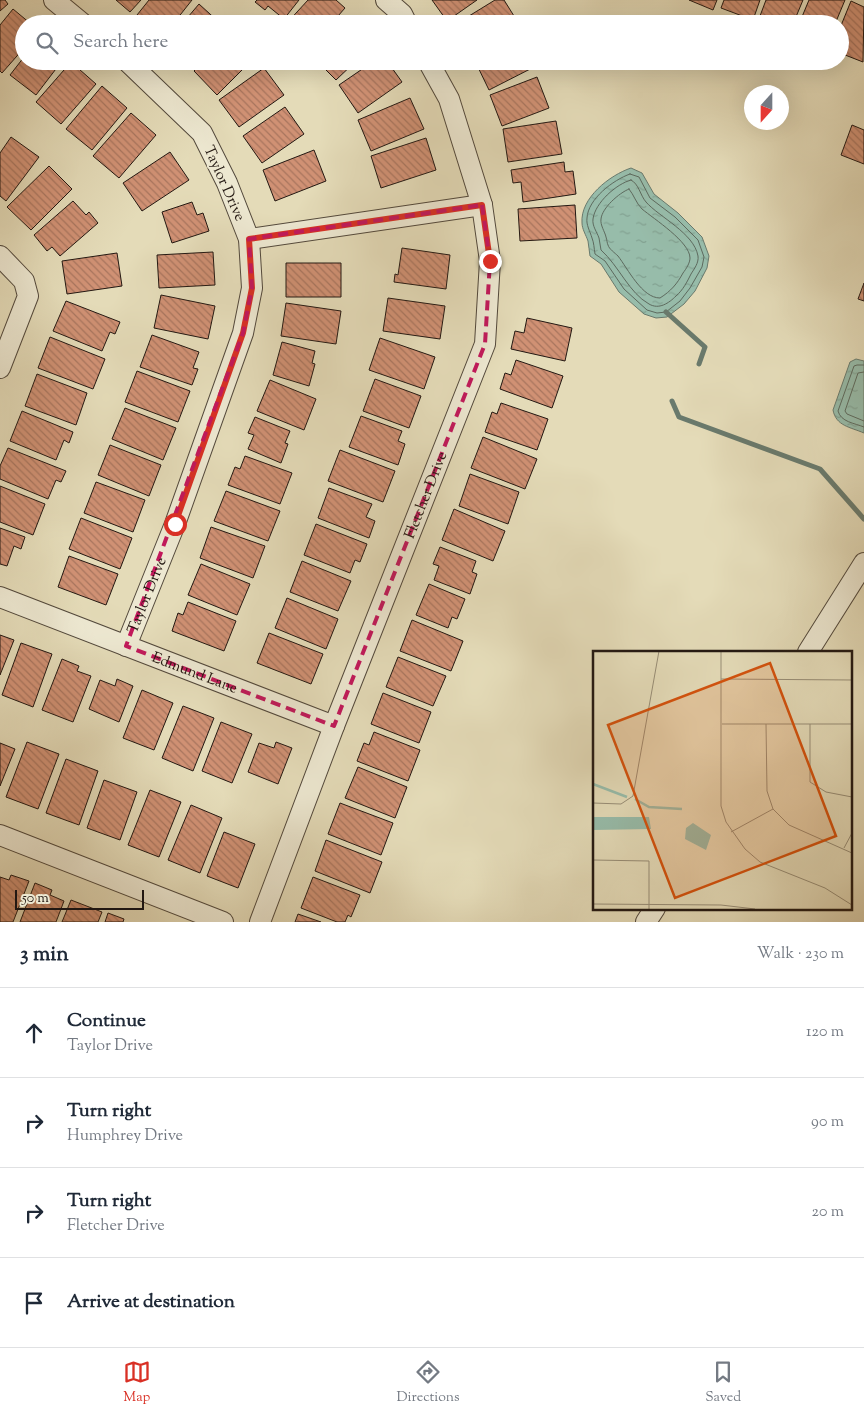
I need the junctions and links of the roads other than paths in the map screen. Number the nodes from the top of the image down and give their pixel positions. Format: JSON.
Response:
{"nodes":[{"id":1,"x":54,"y":0,"type":"edge"},
{"id":2,"x":386,"y":0,"type":"edge"},
{"id":3,"x":72,"y":15,"type":"edge"},
{"id":4,"x":403,"y":15,"type":"edge"},
{"id":5,"x":136,"y":70,"type":"edge"},
{"id":6,"x":433,"y":70,"type":"edge"},
{"id":7,"x":482,"y":205,"type":"junction"},
{"id":8,"x":249,"y":239,"type":"junction"},
{"id":9,"x":0,"y":256,"type":"edge"},
{"id":10,"x":0,"y":368,"type":"edge"},
{"id":11,"x":864,"y":563,"type":"edge"},
{"id":12,"x":0,"y":597,"type":"edge"},
{"id":13,"x":126,"y":646,"type":"junction"},
{"id":14,"x":809,"y":651,"type":"edge"},
{"id":15,"x":334,"y":726,"type":"junction"},
{"id":16,"x":0,"y":835,"type":"edge"},
{"id":17,"x":653,"y":909,"type":"edge"},
{"id":18,"x":223,"y":922,"type":"edge"},
{"id":19,"x":260,"y":922,"type":"edge"},
{"id":20,"x":646,"y":922,"type":"edge"}],
"edges":[{"from":1,"to":3,"type":"street"},
{"from":2,"to":4,"type":"street"},
{"from":5,"to":8,"type":"street","name":"Taylor Drive"},
{"from":6,"to":7,"type":"street","name":"Fletcher Drive"},
{"from":7,"to":8,"type":"street"},
{"from":7,"to":15,"type":"street","name":"Fletcher Drive"},
{"from":8,"to":13,"type":"street","name":"Taylor Drive"},
{"from":9,"to":10,"type":"street"},
{"from":11,"to":14,"type":"street"},
{"from":12,"to":13,"type":"street","name":"Edmund Lane"},
{"from":13,"to":15,"type":"street","name":"Edmund Lane"},
{"from":15,"to":19,"type":"street","name":"Fletcher Drive"},
{"from":16,"to":18,"type":"street"},
{"from":17,"to":20,"type":"street"}]}
